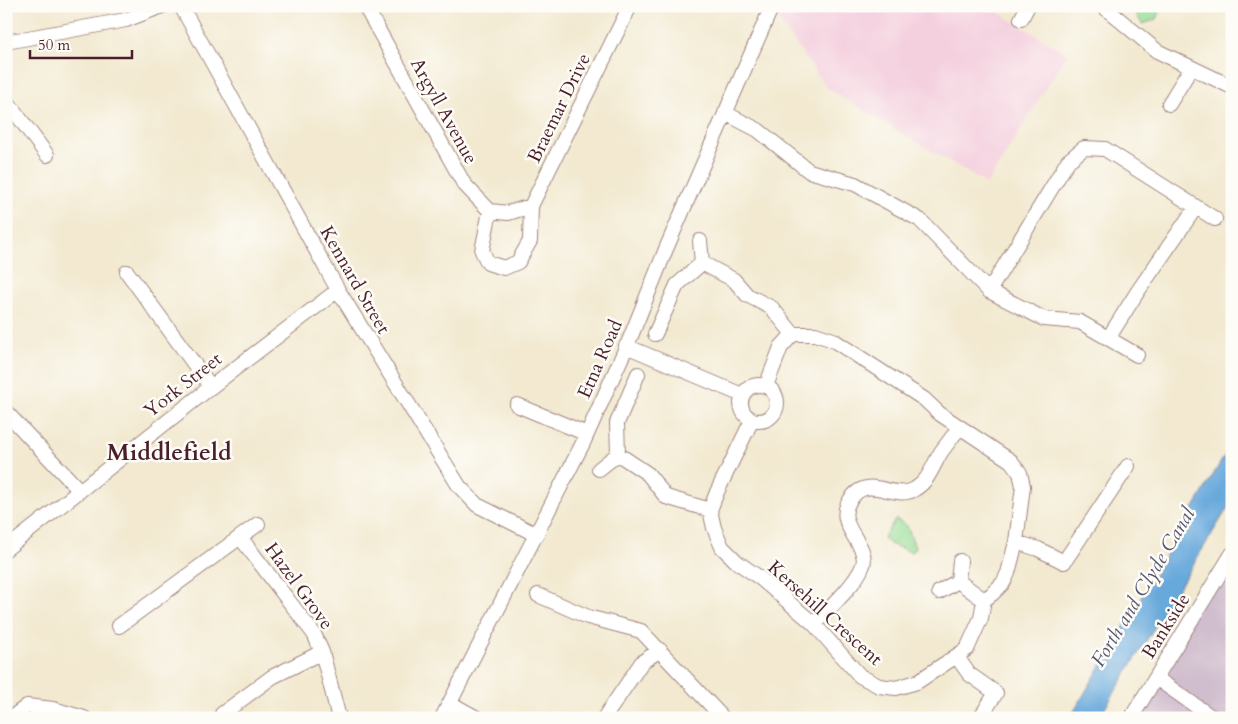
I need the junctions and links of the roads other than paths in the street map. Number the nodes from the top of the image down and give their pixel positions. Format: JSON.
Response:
{"nodes":[{"id":1,"x":162,"y":6,"type":"edge"},
{"id":2,"x":181,"y":6,"type":"edge"},
{"id":3,"x":365,"y":6,"type":"edge"},
{"id":4,"x":630,"y":6,"type":"edge"},
{"id":5,"x":772,"y":6,"type":"edge"},
{"id":6,"x":1028,"y":6,"type":"edge"},
{"id":7,"x":1107,"y":7,"type":"edge"},
{"id":8,"x":1021,"y":18,"type":"dead end"},
{"id":9,"x":6,"y":42,"type":"edge"},
{"id":10,"x":1191,"y":68,"type":"junction"},
{"id":11,"x":1232,"y":87,"type":"edge"},
{"id":12,"x":6,"y":100,"type":"edge"},
{"id":13,"x":1169,"y":104,"type":"dead end"},
{"id":14,"x":725,"y":114,"type":"junction"},
{"id":15,"x":47,"y":156,"type":"dead end"},
{"id":16,"x":531,"y":206,"type":"junction"},
{"id":17,"x":1196,"y":207,"type":"junction"},
{"id":18,"x":490,"y":210,"type":"junction"},
{"id":19,"x":1215,"y":219,"type":"dead end"},
{"id":20,"x":700,"y":241,"type":"dead end"},
{"id":21,"x":702,"y":263,"type":"junction"},
{"id":22,"x":127,"y":272,"type":"dead end"},
{"id":23,"x":338,"y":290,"type":"junction"},
{"id":24,"x":989,"y":291,"type":"junction"},
{"id":25,"x":655,"y":334,"type":"dead end"},
{"id":26,"x":793,"y":334,"type":"junction"},
{"id":27,"x":1109,"y":337,"type":"junction"},
{"id":28,"x":626,"y":346,"type":"junction"},
{"id":29,"x":1137,"y":355,"type":"dead end"},
{"id":30,"x":638,"y":374,"type":"dead end"},
{"id":31,"x":766,"y":386,"type":"junction"},
{"id":32,"x":211,"y":387,"type":"junction"},
{"id":33,"x":742,"y":395,"type":"junction"},
{"id":34,"x":517,"y":405,"type":"dead end"},
{"id":35,"x":6,"y":412,"type":"edge"},
{"id":36,"x":752,"y":420,"type":"junction"},
{"id":37,"x":959,"y":428,"type":"junction"},
{"id":38,"x":587,"y":434,"type":"junction"},
{"id":39,"x":618,"y":454,"type":"junction"},
{"id":40,"x":1128,"y":466,"type":"dead end"},
{"id":41,"x":598,"y":469,"type":"dead end"},
{"id":42,"x":80,"y":490,"type":"junction"},
{"id":43,"x":710,"y":510,"type":"junction"},
{"id":44,"x":258,"y":524,"type":"dead end"},
{"id":45,"x":537,"y":535,"type":"junction"},
{"id":46,"x":240,"y":537,"type":"junction"},
{"id":47,"x":1016,"y":542,"type":"junction"},
{"id":48,"x":6,"y":549,"type":"edge"},
{"id":49,"x":1232,"y":554,"type":"edge"},
{"id":50,"x":960,"y":561,"type":"dead end"},
{"id":51,"x":958,"y":582,"type":"junction"},
{"id":52,"x":939,"y":592,"type":"dead end"},
{"id":53,"x":538,"y":595,"type":"dead end"},
{"id":54,"x":984,"y":600,"type":"junction"},
{"id":55,"x":814,"y":624,"type":"junction"},
{"id":56,"x":119,"y":626,"type":"dead end"},
{"id":57,"x":660,"y":650,"type":"junction"},
{"id":58,"x":322,"y":652,"type":"junction"},
{"id":59,"x":957,"y":656,"type":"junction"},
{"id":60,"x":1156,"y":678,"type":"junction"},
{"id":61,"x":450,"y":703,"type":"junction"},
{"id":62,"x":222,"y":714,"type":"dead end"},
{"id":63,"x":11,"y":718,"type":"edge"},
{"id":64,"x":84,"y":718,"type":"edge"},
{"id":65,"x":339,"y":718,"type":"edge"},
{"id":66,"x":442,"y":718,"type":"edge"},
{"id":67,"x":477,"y":718,"type":"edge"},
{"id":68,"x":604,"y":718,"type":"edge"},
{"id":69,"x":723,"y":718,"type":"edge"},
{"id":70,"x":980,"y":718,"type":"edge"},
{"id":71,"x":1132,"y":718,"type":"edge"},
{"id":72,"x":1213,"y":718,"type":"edge"}],
"edges":[{"from":1,"to":9,"type":"street"},
{"from":2,"to":23,"type":"street","name":"Kennard Street"},
{"from":3,"to":18,"type":"street","name":"Argyll Avenue"},
{"from":4,"to":16,"type":"street","name":"Braemar Drive"},
{"from":5,"to":14,"type":"street","name":"Etna Road"},
{"from":6,"to":8,"type":"street"},
{"from":7,"to":10,"type":"street"},
{"from":10,"to":11,"type":"street"},
{"from":10,"to":13,"type":"street"},
{"from":12,"to":15,"type":"street"},
{"from":14,"to":24,"type":"street"},
{"from":14,"to":28,"type":"street","name":"Etna Road"},
{"from":16,"to":18,"type":"street"},
{"from":16,"to":18,"type":"street"},
{"from":17,"to":19,"type":"street"},
{"from":17,"to":24,"type":"street"},
{"from":17,"to":27,"type":"street"},
{"from":20,"to":21,"type":"street"},
{"from":21,"to":25,"type":"street"},
{"from":21,"to":26,"type":"street"},
{"from":22,"to":32,"type":"street"},
{"from":23,"to":32,"type":"street","name":"York Street"},
{"from":23,"to":45,"type":"street","name":"Kennard Street"},
{"from":24,"to":27,"type":"street"},
{"from":26,"to":31,"type":"street"},
{"from":26,"to":37,"type":"street"},
{"from":27,"to":29,"type":"street"},
{"from":28,"to":33,"type":"street"},
{"from":28,"to":38,"type":"street","name":"Etna Road"},
{"from":30,"to":39,"type":"street"},
{"from":31,"to":33,"type":"street"},
{"from":31,"to":36,"type":"street"},
{"from":32,"to":42,"type":"street","name":"York Street"},
{"from":33,"to":36,"type":"street"},
{"from":34,"to":38,"type":"street"},
{"from":35,"to":42,"type":"street"},
{"from":36,"to":43,"type":"street"},
{"from":37,"to":47,"type":"street"},
{"from":37,"to":55,"type":"street"},
{"from":38,"to":45,"type":"street","name":"Etna Road"},
{"from":39,"to":41,"type":"street"},
{"from":39,"to":43,"type":"street"},
{"from":40,"to":47,"type":"street"},
{"from":42,"to":48,"type":"street","name":"York Street"},
{"from":43,"to":55,"type":"street","name":"Kersehill Crescent"},
{"from":44,"to":46,"type":"street","name":"Hazel Grove"},
{"from":45,"to":61,"type":"street","name":"Etna Road"},
{"from":46,"to":56,"type":"street","name":"Hazel Grove"},
{"from":46,"to":58,"type":"street","name":"Hazel Grove"},
{"from":47,"to":54,"type":"street"},
{"from":49,"to":60,"type":"street","name":"Bankside"},
{"from":50,"to":51,"type":"street"},
{"from":51,"to":52,"type":"street"},
{"from":51,"to":54,"type":"street"},
{"from":53,"to":57,"type":"street"},
{"from":54,"to":59,"type":"street","name":"Kersehill Crescent"},
{"from":55,"to":59,"type":"street","name":"Kersehill Crescent"},
{"from":57,"to":68,"type":"street"},
{"from":57,"to":69,"type":"street"},
{"from":58,"to":62,"type":"street"},
{"from":58,"to":65,"type":"street","name":"Hazel Grove"},
{"from":59,"to":70,"type":"street"},
{"from":60,"to":71,"type":"street","name":"Bankside"},
{"from":60,"to":72,"type":"street"},
{"from":61,"to":66,"type":"street","name":"Etna Road"},
{"from":61,"to":67,"type":"street"},
{"from":63,"to":64,"type":"street"}]}
